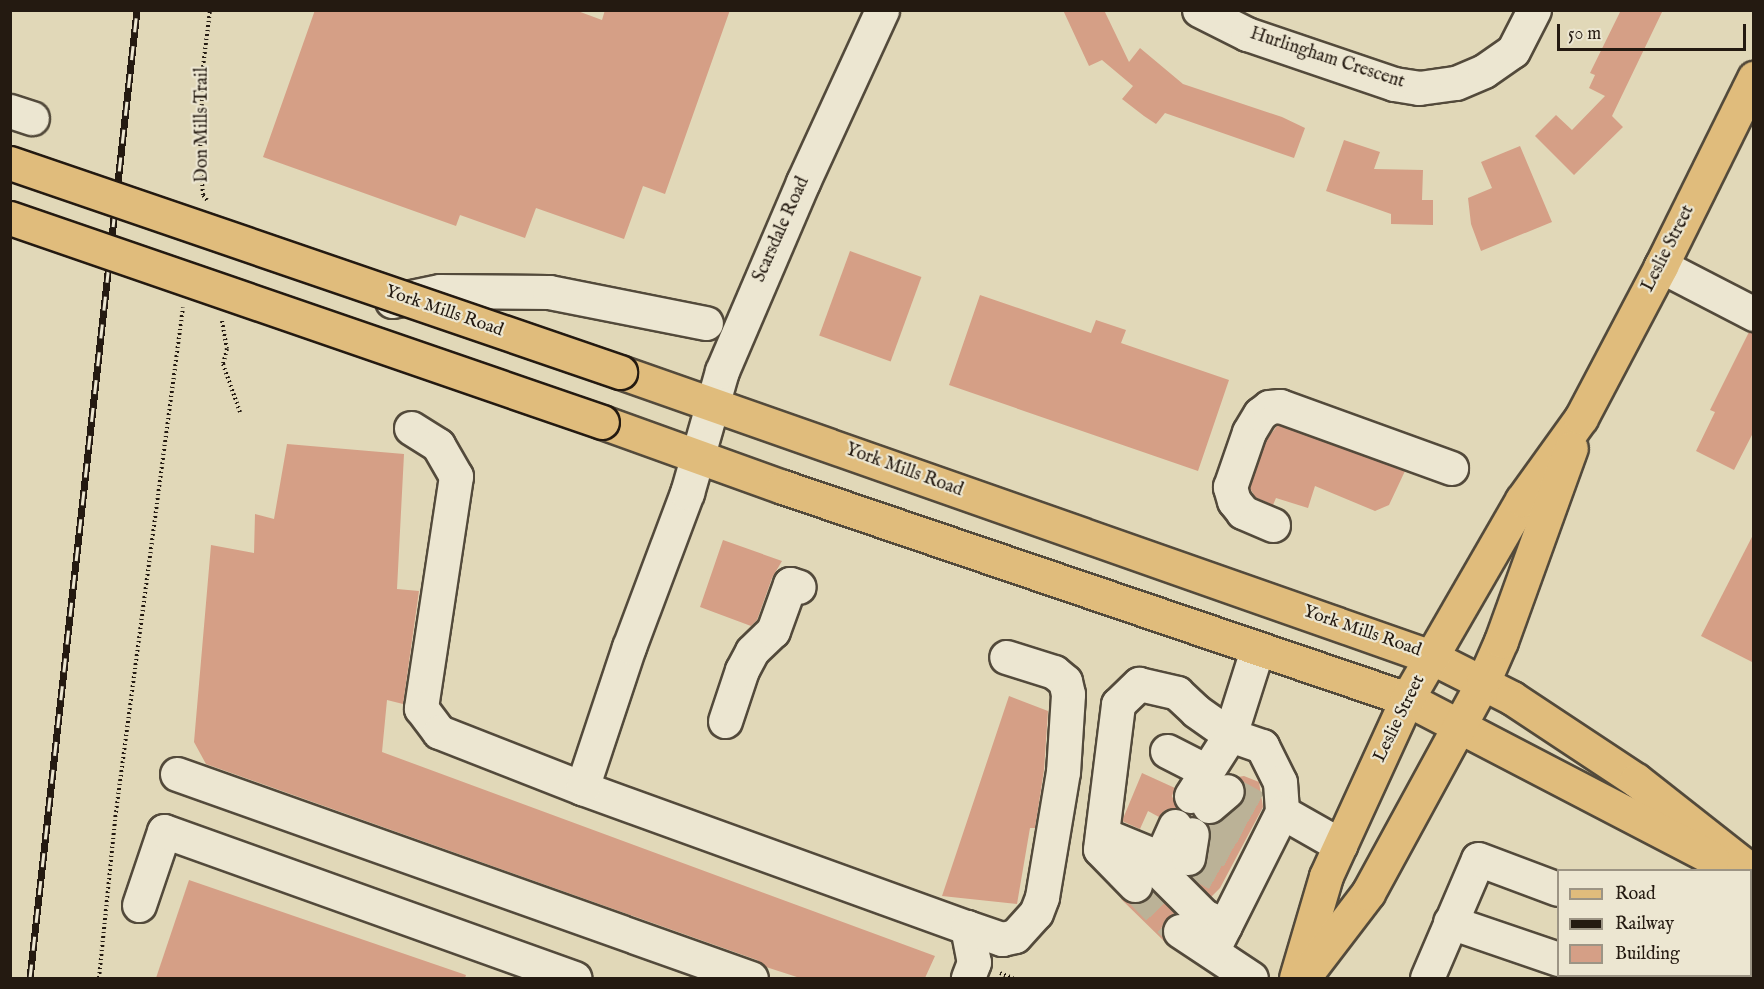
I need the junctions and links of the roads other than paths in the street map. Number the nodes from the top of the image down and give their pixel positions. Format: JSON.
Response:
{"nodes":[{"id":1,"x":882,"y":10,"type":"edge"},
{"id":2,"x":1199,"y":10,"type":"edge"},
{"id":3,"x":1534,"y":10,"type":"edge"},
{"id":4,"x":1754,"y":78,"type":"edge"},
{"id":5,"x":10,"y":163,"type":"edge"},
{"id":6,"x":10,"y":218,"type":"edge"},
{"id":7,"x":196,"y":237,"type":"dead end"},
{"id":8,"x":1661,"y":266,"type":"junction"},
{"id":9,"x":1754,"y":314,"type":"edge"},
{"id":10,"x":706,"y":322,"type":"dead end"},
{"id":11,"x":711,"y":404,"type":"junction"},
{"id":12,"x":1581,"y":418,"type":"junction"},
{"id":13,"x":411,"y":428,"type":"dead end"},
{"id":14,"x":697,"y":455,"type":"junction"},
{"id":15,"x":1451,"y":468,"type":"dead end"},
{"id":16,"x":1274,"y":525,"type":"dead end"},
{"id":17,"x":799,"y":587,"type":"dead end"},
{"id":18,"x":1257,"y":650,"type":"junction"},
{"id":19,"x":1006,"y":657,"type":"dead end"},
{"id":20,"x":1431,"y":657,"type":"junction"},
{"id":21,"x":1484,"y":681,"type":"junction"},
{"id":22,"x":1407,"y":699,"type":"junction"},
{"id":23,"x":725,"y":721,"type":"dead end"},
{"id":24,"x":1459,"y":726,"type":"junction"},
{"id":25,"x":1230,"y":735,"type":"junction"},
{"id":26,"x":1167,"y":750,"type":"dead end"},
{"id":27,"x":177,"y":774,"type":"dead end"},
{"id":28,"x":582,"y":788,"type":"junction"},
{"id":29,"x":1102,"y":834,"type":"junction"},
{"id":30,"x":1252,"y":843,"type":"junction"},
{"id":31,"x":1340,"y":845,"type":"junction"},
{"id":32,"x":1735,"y":869,"type":"edge"},
{"id":33,"x":1749,"y":869,"type":"edge"},
{"id":34,"x":1135,"y":885,"type":"tunnel mouth"},
{"id":35,"x":1557,"y":889,"type":"edge"},
{"id":36,"x":139,"y":905,"type":"dead end"},
{"id":37,"x":1450,"y":922,"type":"junction"},
{"id":38,"x":967,"y":927,"type":"junction"},
{"id":39,"x":1180,"y":931,"type":"tunnel mouth"},
{"id":40,"x":1219,"y":939,"type":"junction"},
{"id":41,"x":1557,"y":959,"type":"edge"},
{"id":42,"x":575,"y":978,"type":"edge"},
{"id":43,"x":751,"y":978,"type":"edge"},
{"id":44,"x":968,"y":978,"type":"edge"},
{"id":45,"x":1251,"y":978,"type":"edge"},
{"id":46,"x":1296,"y":978,"type":"edge"},
{"id":47,"x":1303,"y":978,"type":"edge"},
{"id":48,"x":1427,"y":978,"type":"edge"}],
"edges":[{"from":1,"to":11,"type":"street","name":"Scarsdale Road"},
{"from":2,"to":3,"type":"street","name":"Hurlingham Crescent"},
{"from":4,"to":8,"type":"main road","name":"Leslie Street"},
{"from":5,"to":11,"type":"main road","name":"York Mills Road","bridge":true},
{"from":6,"to":14,"type":"main road","bridge":true},
{"from":7,"to":10,"type":"street"},
{"from":8,"to":9,"type":"street"},
{"from":8,"to":12,"type":"main road","name":"Leslie Street"},
{"from":11,"to":14,"type":"street","name":"Scarsdale Road"},
{"from":11,"to":20,"type":"main road","name":"York Mills Road"},
{"from":12,"to":20,"type":"main road","name":"Leslie Street"},
{"from":12,"to":21,"type":"main road","name":"Leslie Street"},
{"from":13,"to":28,"type":"street"},
{"from":14,"to":18,"type":"main road"},
{"from":14,"to":28,"type":"street","name":"Scarsdale Road"},
{"from":15,"to":16,"type":"street"},
{"from":17,"to":23,"type":"street"},
{"from":18,"to":22,"type":"main road"},
{"from":18,"to":25,"type":"street"},
{"from":19,"to":38,"type":"street"},
{"from":20,"to":21,"type":"main road","name":"York Mills Road"},
{"from":20,"to":22,"type":"main road","name":"Leslie Street"},
{"from":21,"to":24,"type":"main road","name":"Leslie Street"},
{"from":21,"to":33,"type":"main road","name":"York Mills Road"},
{"from":22,"to":24,"type":"main road"},
{"from":22,"to":31,"type":"main road","name":"Leslie Street"},
{"from":24,"to":32,"type":"main road"},
{"from":24,"to":47,"type":"main road","name":"Leslie Street"},
{"from":25,"to":26,"type":"street"},
{"from":25,"to":29,"type":"street"},
{"from":25,"to":30,"type":"street"},
{"from":27,"to":43,"type":"street"},
{"from":28,"to":38,"type":"street"},
{"from":29,"to":34,"type":"street"},
{"from":29,"to":40,"type":"street"},
{"from":30,"to":31,"type":"street"},
{"from":30,"to":40,"type":"street"},
{"from":31,"to":46,"type":"main road","name":"Leslie Street"},
{"from":35,"to":37,"type":"street"},
{"from":36,"to":42,"type":"street"},
{"from":37,"to":41,"type":"street"},
{"from":37,"to":48,"type":"street"},
{"from":38,"to":44,"type":"street"},
{"from":39,"to":40,"type":"street"},
{"from":40,"to":45,"type":"street"}]}
